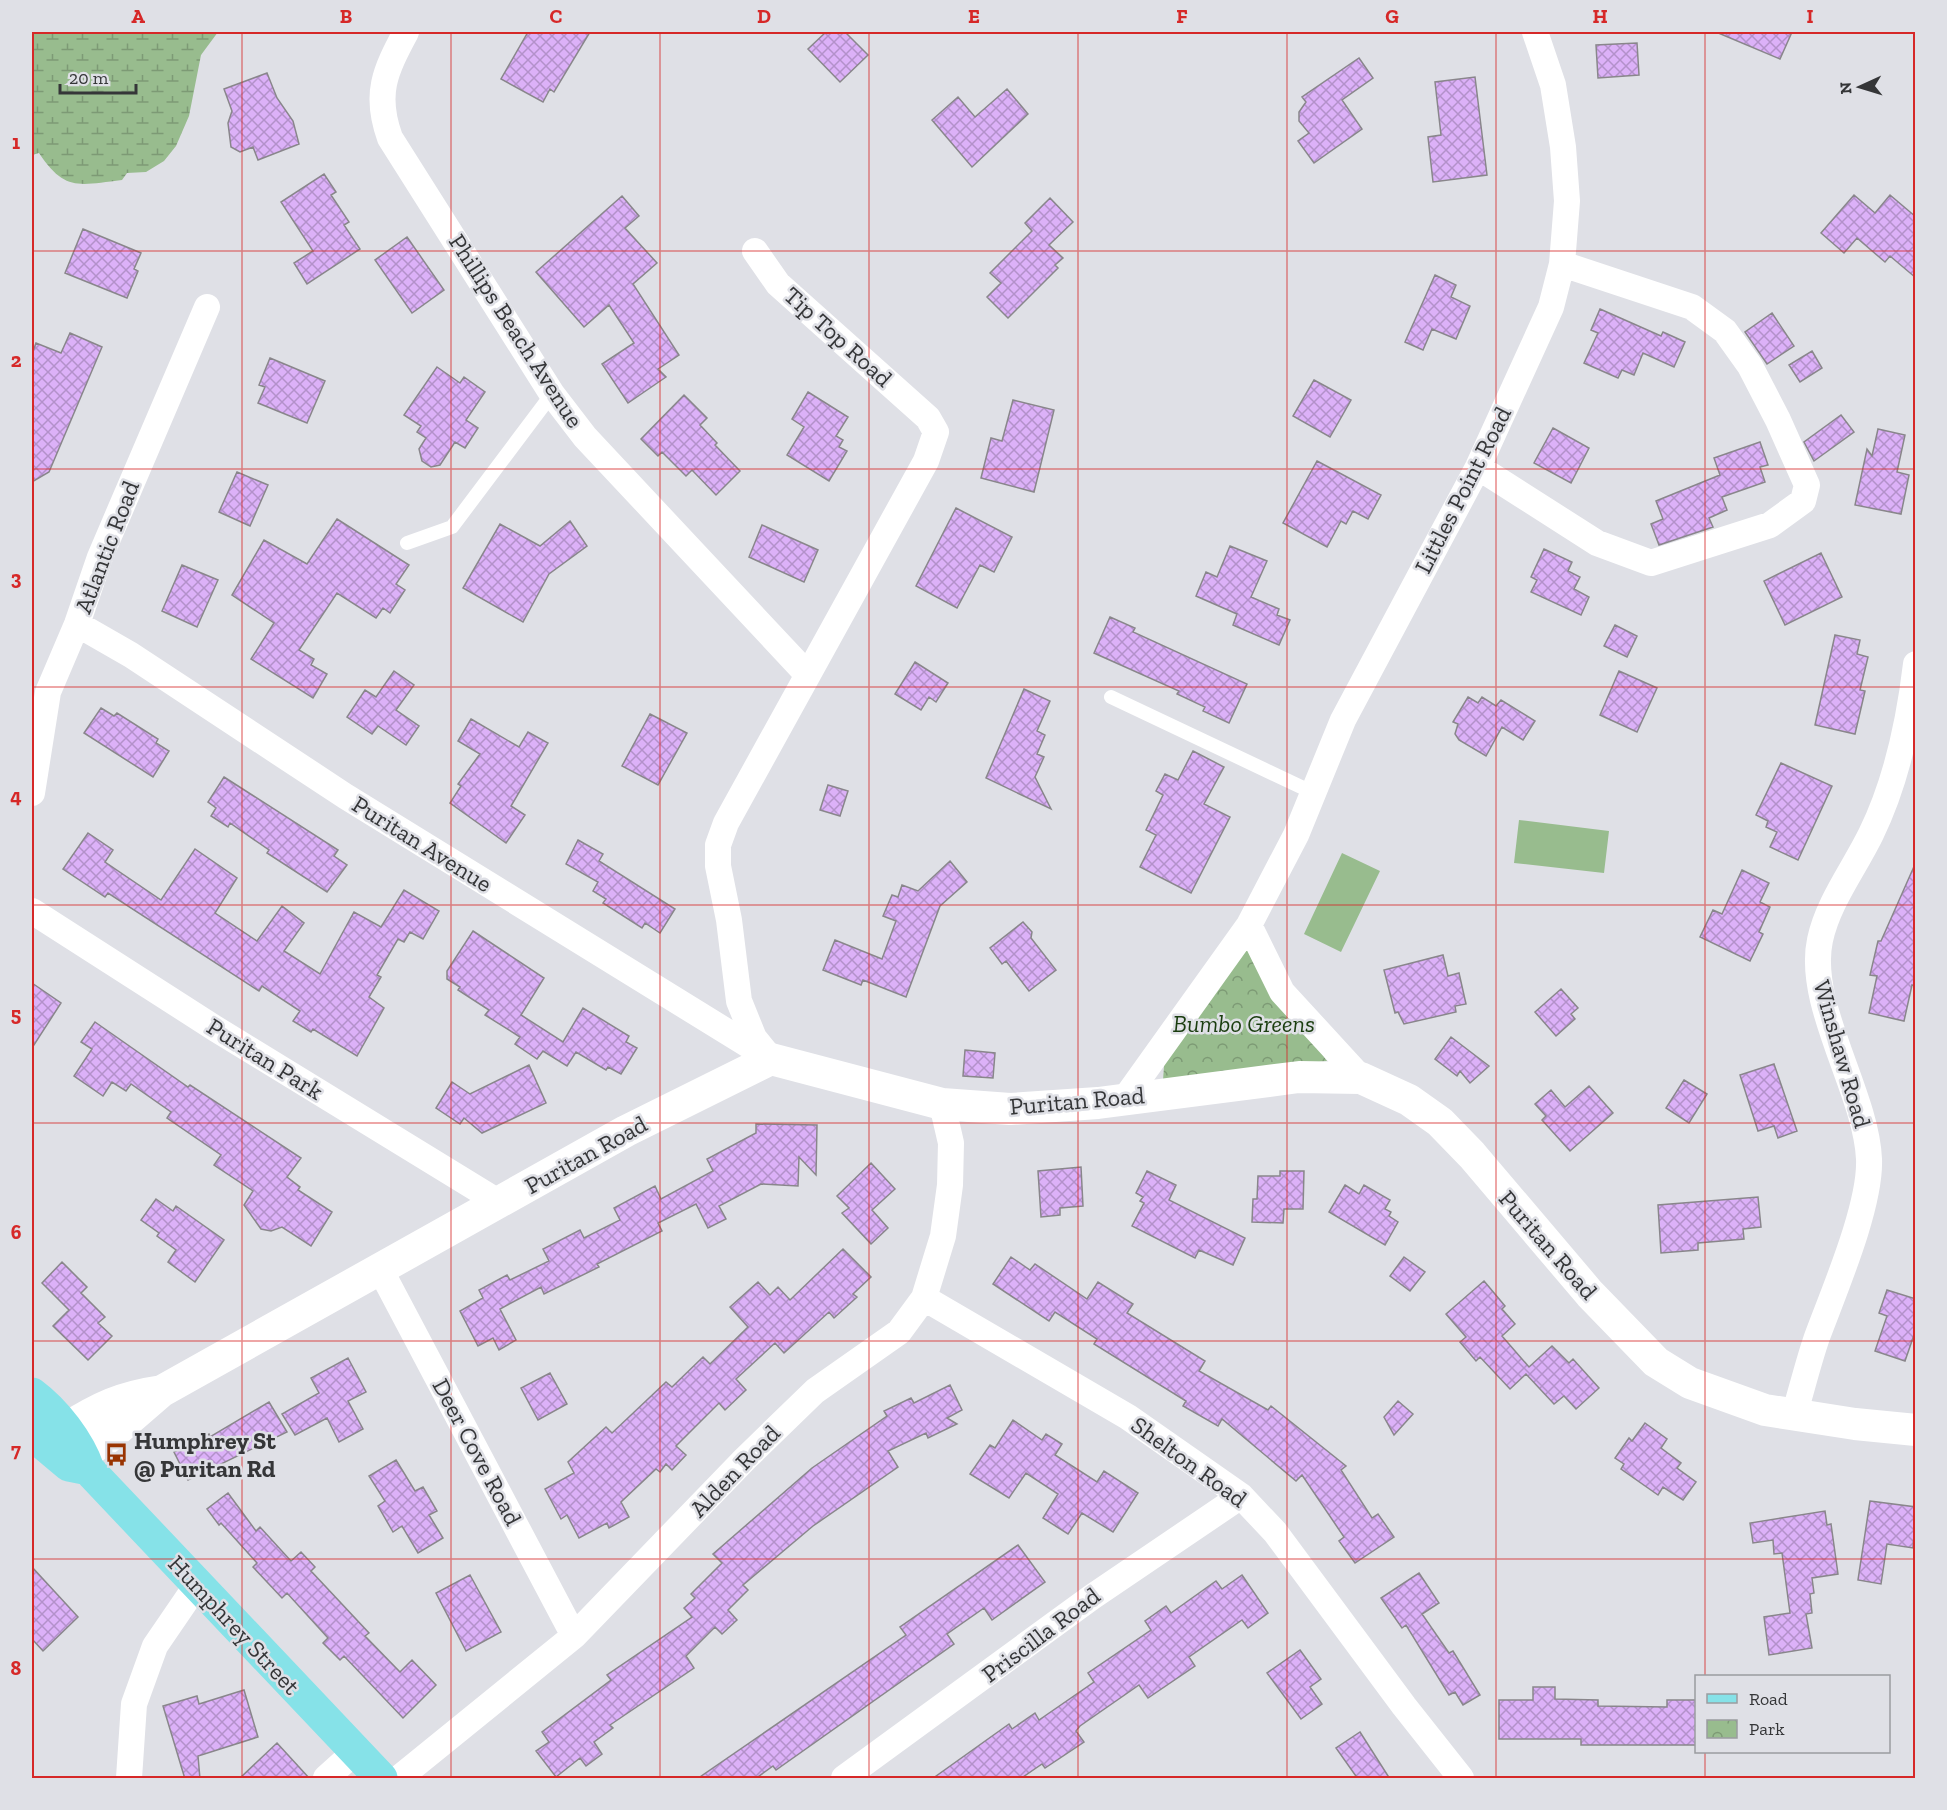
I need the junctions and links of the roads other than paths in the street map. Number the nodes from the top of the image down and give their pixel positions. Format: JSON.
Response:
{"nodes":[{"id":1,"x":406,"y":32,"type":"edge"},
{"id":2,"x":1535,"y":32,"type":"edge"},
{"id":3,"x":755,"y":251,"type":"dead end"},
{"id":4,"x":1562,"y":264,"type":"junction"},
{"id":5,"x":207,"y":307,"type":"dead end"},
{"id":6,"x":552,"y":394,"type":"junction"},
{"id":7,"x":1478,"y":467,"type":"junction"},
{"id":8,"x":407,"y":543,"type":"dead end"},
{"id":9,"x":77,"y":624,"type":"junction"},
{"id":10,"x":1916,"y":664,"type":"edge"},
{"id":11,"x":807,"y":674,"type":"junction"},
{"id":12,"x":1112,"y":697,"type":"dead end"},
{"id":13,"x":32,"y":793,"type":"edge"},
{"id":14,"x":1314,"y":793,"type":"junction"},
{"id":15,"x":32,"y":911,"type":"edge"},
{"id":16,"x":1250,"y":925,"type":"junction"},
{"id":17,"x":771,"y":1059,"type":"junction"},
{"id":18,"x":1361,"y":1078,"type":"junction"},
{"id":19,"x":1125,"y":1097,"type":"junction"},
{"id":20,"x":942,"y":1104,"type":"junction"},
{"id":21,"x":500,"y":1203,"type":"junction"},
{"id":22,"x":380,"y":1269,"type":"junction"},
{"id":23,"x":924,"y":1298,"type":"junction"},
{"id":24,"x":32,"y":1394,"type":"edge"},
{"id":25,"x":1794,"y":1415,"type":"junction"},
{"id":26,"x":1916,"y":1430,"type":"edge"},
{"id":27,"x":64,"y":1450,"type":"edge"},
{"id":28,"x":1241,"y":1496,"type":"junction"},
{"id":29,"x":196,"y":1586,"type":"junction"},
{"id":30,"x":574,"y":1636,"type":"junction"},
{"id":31,"x":356,"y":1751,"type":"junction"},
{"id":32,"x":129,"y":1779,"type":"edge"},
{"id":33,"x":326,"y":1779,"type":"edge"},
{"id":34,"x":381,"y":1779,"type":"edge"},
{"id":35,"x":399,"y":1779,"type":"edge"},
{"id":36,"x":844,"y":1779,"type":"edge"},
{"id":37,"x":1461,"y":1779,"type":"edge"}],
"edges":[{"from":1,"to":6,"type":"street","name":"Phillips Beach Avenue"},
{"from":2,"to":4,"type":"street","name":"Littles Point Road"},
{"from":3,"to":11,"type":"street","name":"Tip Top Road"},
{"from":4,"to":7,"type":"street","name":"Littles Point Road"},
{"from":4,"to":7,"type":"street"},
{"from":5,"to":9,"type":"street","name":"Atlantic Road"},
{"from":6,"to":8,"type":"lane"},
{"from":6,"to":11,"type":"street","name":"Phillips Beach Avenue"},
{"from":7,"to":14,"type":"street","name":"Littles Point Road"},
{"from":9,"to":13,"type":"street","name":"Atlantic Road"},
{"from":9,"to":17,"type":"street","name":"Puritan Avenue"},
{"from":10,"to":25,"type":"street","name":"Winshaw Road"},
{"from":11,"to":17,"type":"street"},
{"from":12,"to":14,"type":"lane"},
{"from":14,"to":16,"type":"street","name":"Littles Point Road"},
{"from":15,"to":21,"type":"street","name":"Puritan Park"},
{"from":16,"to":18,"type":"street"},
{"from":16,"to":19,"type":"street","name":"Littles Point Road"},
{"from":17,"to":20,"type":"street","name":"Puritan Road"},
{"from":17,"to":21,"type":"street","name":"Puritan Road"},
{"from":18,"to":19,"type":"street","name":"Puritan Road"},
{"from":18,"to":25,"type":"street","name":"Puritan Road"},
{"from":19,"to":20,"type":"street","name":"Puritan Road"},
{"from":20,"to":23,"type":"street","name":"Alden Road"},
{"from":21,"to":22,"type":"street","name":"Puritan Road"},
{"from":22,"to":27,"type":"street","name":"Puritan Road"},
{"from":22,"to":30,"type":"street","name":"Deer Cove Road"},
{"from":23,"to":28,"type":"street","name":"Shelton Road"},
{"from":23,"to":30,"type":"street","name":"Alden Road"},
{"from":24,"to":27,"type":"main road","name":"Humphrey Street"},
{"from":25,"to":26,"type":"street","name":"Puritan Road"},
{"from":27,"to":29,"type":"main road","name":"Humphrey Street"},
{"from":28,"to":36,"type":"street","name":"Priscilla Road"},
{"from":28,"to":37,"type":"street","name":"Shelton Road"},
{"from":29,"to":31,"type":"main road","name":"Humphrey Street"},
{"from":29,"to":32,"type":"street"},
{"from":30,"to":35,"type":"street","name":"Alden Road"},
{"from":31,"to":33,"type":"street"},
{"from":31,"to":34,"type":"main road","name":"Humphrey Street"}]}
